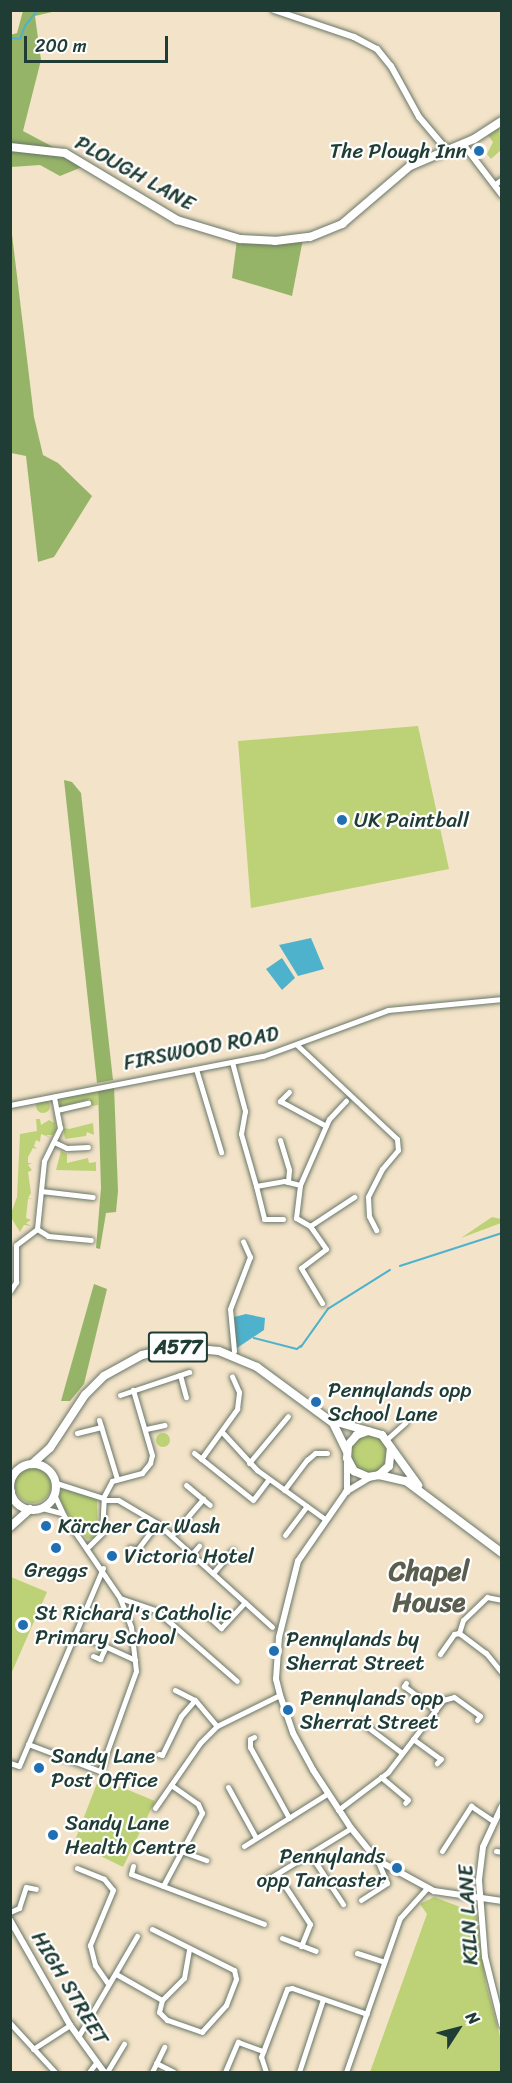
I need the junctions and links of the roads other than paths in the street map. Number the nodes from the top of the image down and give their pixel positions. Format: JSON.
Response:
{"nodes":[{"id":1,"x":274,"y":10,"type":"edge"},
{"id":2,"x":501,"y":121,"type":"edge"},
{"id":3,"x":463,"y":144,"type":"junction"},
{"id":4,"x":10,"y":147,"type":"edge"},
{"id":5,"x":447,"y":150,"type":"junction"},
{"id":6,"x":501,"y":179,"type":"edge"},
{"id":7,"x":494,"y":185,"type":"junction"},
{"id":8,"x":501,"y":195,"type":"edge"},
{"id":9,"x":501,"y":999,"type":"edge"},
{"id":10,"x":297,"y":1045,"type":"junction"},
{"id":11,"x":232,"y":1062,"type":"junction"},
{"id":12,"x":196,"y":1069,"type":"junction"},
{"id":13,"x":289,"y":1092,"type":"dead end"},
{"id":14,"x":54,"y":1097,"type":"junction"},
{"id":15,"x":346,"y":1101,"type":"dead end"},
{"id":16,"x":88,"y":1103,"type":"dead end"},
{"id":17,"x":10,"y":1105,"type":"edge"},
{"id":18,"x":57,"y":1110,"type":"junction"},
{"id":19,"x":326,"y":1126,"type":"junction"},
{"id":20,"x":280,"y":1140,"type":"dead end"},
{"id":21,"x":54,"y":1142,"type":"junction"},
{"id":22,"x":88,"y":1147,"type":"dead end"},
{"id":23,"x":221,"y":1152,"type":"dead end"},
{"id":24,"x":288,"y":1182,"type":"junction"},
{"id":25,"x":300,"y":1185,"type":"junction"},
{"id":26,"x":256,"y":1186,"type":"junction"},
{"id":27,"x":41,"y":1191,"type":"junction"},
{"id":28,"x":93,"y":1197,"type":"dead end"},
{"id":29,"x":354,"y":1197,"type":"dead end"},
{"id":30,"x":283,"y":1219,"type":"dead end"},
{"id":31,"x":310,"y":1226,"type":"junction"},
{"id":32,"x":38,"y":1228,"type":"junction"},
{"id":33,"x":376,"y":1230,"type":"dead end"},
{"id":34,"x":91,"y":1240,"type":"dead end"},
{"id":35,"x":243,"y":1241,"type":"dead end"},
{"id":36,"x":13,"y":1245,"type":"edge"},
{"id":37,"x":10,"y":1291,"type":"edge"},
{"id":38,"x":322,"y":1303,"type":"dead end"},
{"id":39,"x":234,"y":1351,"type":"dead end"},
{"id":40,"x":189,"y":1372,"type":"dead end"},
{"id":41,"x":180,"y":1375,"type":"junction"},
{"id":42,"x":232,"y":1376,"type":"dead end"},
{"id":43,"x":133,"y":1390,"type":"junction"},
{"id":44,"x":120,"y":1395,"type":"dead end"},
{"id":45,"x":186,"y":1397,"type":"dead end"},
{"id":46,"x":288,"y":1416,"type":"dead end"},
{"id":47,"x":99,"y":1420,"type":"dead end"},
{"id":48,"x":329,"y":1420,"type":"junction"},
{"id":49,"x":406,"y":1422,"type":"dead end"},
{"id":50,"x":165,"y":1426,"type":"dead end"},
{"id":51,"x":101,"y":1427,"type":"junction"},
{"id":52,"x":146,"y":1429,"type":"junction"},
{"id":53,"x":370,"y":1431,"type":"junction"},
{"id":54,"x":222,"y":1432,"type":"junction"},
{"id":55,"x":77,"y":1433,"type":"dead end"},
{"id":56,"x":389,"y":1443,"type":"junction"},
{"id":57,"x":50,"y":1448,"type":"junction"},
{"id":58,"x":194,"y":1453,"type":"dead end"},
{"id":59,"x":327,"y":1453,"type":"dead end"},
{"id":60,"x":347,"y":1455,"type":"junction"},
{"id":61,"x":201,"y":1459,"type":"junction"},
{"id":62,"x":10,"y":1462,"type":"edge"},
{"id":63,"x":249,"y":1463,"type":"junction"},
{"id":64,"x":32,"y":1464,"type":"junction"},
{"id":65,"x":21,"y":1468,"type":"junction"},
{"id":66,"x":48,"y":1469,"type":"junction"},
{"id":67,"x":11,"y":1476,"type":"edge"},
{"id":68,"x":377,"y":1476,"type":"junction"},
{"id":69,"x":117,"y":1479,"type":"junction"},
{"id":70,"x":269,"y":1479,"type":"junction"},
{"id":71,"x":56,"y":1483,"type":"junction"},
{"id":72,"x":186,"y":1485,"type":"dead end"},
{"id":73,"x":284,"y":1490,"type":"junction"},
{"id":74,"x":11,"y":1492,"type":"edge"},
{"id":75,"x":346,"y":1492,"type":"junction"},
{"id":76,"x":54,"y":1495,"type":"junction"},
{"id":77,"x":426,"y":1495,"type":"junction"},
{"id":78,"x":10,"y":1498,"type":"edge"},
{"id":79,"x":104,"y":1499,"type":"junction"},
{"id":80,"x":202,"y":1499,"type":"junction"},
{"id":81,"x":210,"y":1505,"type":"dead end"},
{"id":82,"x":307,"y":1506,"type":"junction"},
{"id":83,"x":42,"y":1508,"type":"junction"},
{"id":84,"x":30,"y":1509,"type":"junction"},
{"id":85,"x":64,"y":1516,"type":"junction"},
{"id":86,"x":326,"y":1520,"type":"junction"},
{"id":87,"x":157,"y":1523,"type":"junction"},
{"id":88,"x":10,"y":1527,"type":"edge"},
{"id":89,"x":171,"y":1535,"type":"junction"},
{"id":90,"x":285,"y":1535,"type":"dead end"},
{"id":91,"x":200,"y":1546,"type":"dead end"},
{"id":92,"x":88,"y":1547,"type":"junction"},
{"id":93,"x":130,"y":1548,"type":"dead end"},
{"id":94,"x":233,"y":1550,"type":"dead end"},
{"id":95,"x":501,"y":1553,"type":"edge"},
{"id":96,"x":192,"y":1554,"type":"junction"},
{"id":97,"x":103,"y":1568,"type":"junction"},
{"id":98,"x":213,"y":1573,"type":"junction"},
{"id":99,"x":120,"y":1598,"type":"junction"},
{"id":100,"x":501,"y":1600,"type":"edge"},
{"id":101,"x":244,"y":1602,"type":"junction"},
{"id":102,"x":208,"y":1616,"type":"dead end"},
{"id":103,"x":273,"y":1619,"type":"dead end"},
{"id":104,"x":76,"y":1633,"type":"junction"},
{"id":105,"x":459,"y":1633,"type":"junction"},
{"id":106,"x":106,"y":1646,"type":"junction"},
{"id":107,"x":440,"y":1654,"type":"dead end"},
{"id":108,"x":93,"y":1656,"type":"dead end"},
{"id":109,"x":135,"y":1660,"type":"junction"},
{"id":110,"x":501,"y":1673,"type":"edge"},
{"id":111,"x":237,"y":1681,"type":"dead end"},
{"id":112,"x":406,"y":1683,"type":"dead end"},
{"id":113,"x":175,"y":1690,"type":"dead end"},
{"id":114,"x":280,"y":1695,"type":"junction"},
{"id":115,"x":195,"y":1700,"type":"junction"},
{"id":116,"x":436,"y":1710,"type":"junction"},
{"id":117,"x":477,"y":1720,"type":"dead end"},
{"id":118,"x":361,"y":1722,"type":"dead end"},
{"id":119,"x":217,"y":1726,"type":"junction"},
{"id":120,"x":254,"y":1737,"type":"dead end"},
{"id":121,"x":413,"y":1739,"type":"junction"},
{"id":122,"x":28,"y":1744,"type":"junction"},
{"id":123,"x":402,"y":1753,"type":"junction"},
{"id":124,"x":159,"y":1754,"type":"dead end"},
{"id":125,"x":10,"y":1763,"type":"edge"},
{"id":126,"x":437,"y":1763,"type":"dead end"},
{"id":127,"x":381,"y":1777,"type":"junction"},
{"id":128,"x":171,"y":1785,"type":"junction"},
{"id":129,"x":228,"y":1786,"type":"dead end"},
{"id":130,"x":327,"y":1794,"type":"junction"},
{"id":131,"x":405,"y":1803,"type":"dead end"},
{"id":132,"x":501,"y":1806,"type":"edge"},
{"id":133,"x":155,"y":1808,"type":"dead end"},
{"id":134,"x":338,"y":1810,"type":"junction"},
{"id":135,"x":289,"y":1818,"type":"junction"},
{"id":136,"x":493,"y":1821,"type":"junction"},
{"id":137,"x":351,"y":1828,"type":"junction"},
{"id":138,"x":256,"y":1838,"type":"junction"},
{"id":139,"x":244,"y":1845,"type":"dead end"},
{"id":140,"x":181,"y":1851,"type":"junction"},
{"id":141,"x":442,"y":1851,"type":"dead end"},
{"id":142,"x":310,"y":1854,"type":"junction"},
{"id":143,"x":206,"y":1860,"type":"dead end"},
{"id":144,"x":377,"y":1860,"type":"junction"},
{"id":145,"x":133,"y":1866,"type":"dead end"},
{"id":146,"x":77,"y":1868,"type":"dead end"},
{"id":147,"x":278,"y":1874,"type":"junction"},
{"id":148,"x":266,"y":1881,"type":"dead end"},
{"id":149,"x":163,"y":1886,"type":"junction"},
{"id":150,"x":36,"y":1889,"type":"dead end"},
{"id":151,"x":426,"y":1889,"type":"junction"},
{"id":152,"x":480,"y":1899,"type":"junction"},
{"id":153,"x":361,"y":1900,"type":"dead end"},
{"id":154,"x":501,"y":1901,"type":"edge"},
{"id":155,"x":343,"y":1904,"type":"dead end"},
{"id":156,"x":10,"y":1912,"type":"edge"},
{"id":157,"x":10,"y":1920,"type":"edge"},
{"id":158,"x":264,"y":1924,"type":"dead end"},
{"id":159,"x":152,"y":1929,"type":"dead end"},
{"id":160,"x":137,"y":1936,"type":"dead end"},
{"id":161,"x":282,"y":1938,"type":"dead end"},
{"id":162,"x":301,"y":1946,"type":"junction"},
{"id":163,"x":189,"y":1950,"type":"junction"},
{"id":164,"x":315,"y":1951,"type":"dead end"},
{"id":165,"x":357,"y":1953,"type":"dead end"},
{"id":166,"x":384,"y":1962,"type":"junction"},
{"id":167,"x":116,"y":1974,"type":"junction"},
{"id":168,"x":107,"y":1982,"type":"junction"},
{"id":169,"x":501,"y":1991,"type":"edge"},
{"id":170,"x":492,"y":1993,"type":"junction"},
{"id":171,"x":323,"y":1999,"type":"junction"},
{"id":172,"x":162,"y":2000,"type":"junction"},
{"id":173,"x":367,"y":2014,"type":"junction"},
{"id":174,"x":10,"y":2023,"type":"edge"},
{"id":175,"x":70,"y":2025,"type":"junction"},
{"id":176,"x":501,"y":2025,"type":"edge"},
{"id":177,"x":78,"y":2037,"type":"junction"},
{"id":178,"x":124,"y":2044,"type":"dead end"},
{"id":179,"x":164,"y":2047,"type":"dead end"},
{"id":180,"x":33,"y":2049,"type":"junction"},
{"id":181,"x":263,"y":2051,"type":"junction"},
{"id":182,"x":156,"y":2062,"type":"junction"},
{"id":183,"x":96,"y":2063,"type":"junction"},
{"id":184,"x":55,"y":2073,"type":"edge"},
{"id":185,"x":89,"y":2073,"type":"edge"},
{"id":186,"x":106,"y":2073,"type":"edge"},
{"id":187,"x":152,"y":2073,"type":"edge"},
{"id":188,"x":174,"y":2073,"type":"edge"},
{"id":189,"x":225,"y":2073,"type":"edge"},
{"id":190,"x":266,"y":2073,"type":"edge"},
{"id":191,"x":299,"y":2073,"type":"edge"},
{"id":192,"x":346,"y":2073,"type":"edge"}],
"edges":[{"from":1,"to":5,"type":"street"},
{"from":2,"to":3,"type":"main road","name":"PLOUGH LANE"},
{"from":3,"to":5,"type":"main road","name":"PLOUGH LANE"},
{"from":3,"to":7,"type":"street"},
{"from":4,"to":5,"type":"main road","name":"PLOUGH LANE"},
{"from":6,"to":7,"type":"street"},
{"from":7,"to":8,"type":"street"},
{"from":9,"to":10,"type":"street","name":"FIRSWOOD ROAD"},
{"from":10,"to":11,"type":"street","name":"FIRSWOOD ROAD"},
{"from":10,"to":33,"type":"street"},
{"from":11,"to":12,"type":"street","name":"FIRSWOOD ROAD"},
{"from":11,"to":26,"type":"street"},
{"from":12,"to":14,"type":"street","name":"FIRSWOOD ROAD"},
{"from":12,"to":23,"type":"street"},
{"from":13,"to":19,"type":"street"},
{"from":14,"to":17,"type":"street","name":"FIRSWOOD ROAD"},
{"from":14,"to":18,"type":"street"},
{"from":15,"to":19,"type":"street"},
{"from":16,"to":18,"type":"street"},
{"from":18,"to":21,"type":"street"},
{"from":19,"to":25,"type":"street"},
{"from":20,"to":24,"type":"street"},
{"from":21,"to":22,"type":"street"},
{"from":21,"to":27,"type":"street"},
{"from":24,"to":25,"type":"street"},
{"from":24,"to":26,"type":"street"},
{"from":25,"to":31,"type":"street"},
{"from":26,"to":30,"type":"street"},
{"from":27,"to":28,"type":"street"},
{"from":27,"to":32,"type":"street"},
{"from":29,"to":31,"type":"street"},
{"from":31,"to":38,"type":"street"},
{"from":32,"to":34,"type":"street"},
{"from":32,"to":36,"type":"street"},
{"from":35,"to":39,"type":"street"},
{"from":36,"to":37,"type":"street"},
{"from":40,"to":41,"type":"street"},
{"from":41,"to":43,"type":"street"},
{"from":41,"to":45,"type":"street"},
{"from":42,"to":54,"type":"street"},
{"from":43,"to":44,"type":"street"},
{"from":43,"to":52,"type":"street"},
{"from":46,"to":63,"type":"street"},
{"from":47,"to":51,"type":"street"},
{"from":48,"to":53,"type":"main road","number":"A577"},
{"from":48,"to":57,"type":"main road","number":"A577"},
{"from":48,"to":60,"type":"main road","number":"A577"},
{"from":49,"to":56,"type":"street"},
{"from":50,"to":52,"type":"street"},
{"from":51,"to":55,"type":"street"},
{"from":51,"to":69,"type":"street"},
{"from":52,"to":69,"type":"street"},
{"from":53,"to":56,"type":"main road","number":"A577"},
{"from":53,"to":60,"type":"main road"},
{"from":54,"to":61,"type":"street"},
{"from":54,"to":63,"type":"street"},
{"from":56,"to":68,"type":"main road"},
{"from":56,"to":77,"type":"main road","number":"A577"},
{"from":57,"to":64,"type":"main road","number":"A577"},
{"from":57,"to":66,"type":"main road","number":"A577"},
{"from":58,"to":61,"type":"street"},
{"from":59,"to":73,"type":"street"},
{"from":60,"to":68,"type":"main road","number":"A577"},
{"from":60,"to":75,"type":"street"},
{"from":61,"to":70,"type":"street"},
{"from":62,"to":65,"type":"main road"},
{"from":63,"to":70,"type":"street"},
{"from":64,"to":65,"type":"main road","number":"A577"},
{"from":64,"to":66,"type":"main road"},
{"from":65,"to":67,"type":"main road","number":"A577"},
{"from":66,"to":71,"type":"main road"},
{"from":67,"to":74,"type":"main road","number":"A577"},
{"from":68,"to":75,"type":"street"},
{"from":68,"to":77,"type":"main road","number":"A577"},
{"from":69,"to":79,"type":"street"},
{"from":70,"to":73,"type":"street"},
{"from":71,"to":76,"type":"main road"},
{"from":71,"to":79,"type":"street"},
{"from":72,"to":80,"type":"street"},
{"from":73,"to":82,"type":"street"},
{"from":74,"to":78,"type":"main road"},
{"from":74,"to":84,"type":"main road"},
{"from":75,"to":86,"type":"street"},
{"from":76,"to":83,"type":"main road"},
{"from":76,"to":85,"type":"street"},
{"from":77,"to":95,"type":"main road","number":"A577"},
{"from":79,"to":87,"type":"street"},
{"from":79,"to":92,"type":"street"},
{"from":80,"to":81,"type":"street"},
{"from":80,"to":89,"type":"street"},
{"from":82,"to":86,"type":"street"},
{"from":82,"to":90,"type":"street"},
{"from":83,"to":84,"type":"main road"},
{"from":83,"to":85,"type":"street"},
{"from":84,"to":88,"type":"main road"},
{"from":85,"to":92,"type":"street"},
{"from":86,"to":114,"type":"street"},
{"from":87,"to":89,"type":"street"},
{"from":87,"to":93,"type":"street"},
{"from":89,"to":96,"type":"street"},
{"from":91,"to":96,"type":"street"},
{"from":92,"to":97,"type":"street"},
{"from":94,"to":98,"type":"street"},
{"from":96,"to":98,"type":"street"},
{"from":97,"to":99,"type":"street"},
{"from":97,"to":104,"type":"street"},
{"from":98,"to":101,"type":"street"},
{"from":99,"to":109,"type":"street"},
{"from":99,"to":111,"type":"street"},
{"from":100,"to":105,"type":"street"},
{"from":101,"to":102,"type":"street"},
{"from":101,"to":103,"type":"street"},
{"from":104,"to":106,"type":"street"},
{"from":104,"to":122,"type":"street"},
{"from":105,"to":107,"type":"street"},
{"from":105,"to":110,"type":"street"},
{"from":106,"to":108,"type":"street"},
{"from":106,"to":109,"type":"street"},
{"from":109,"to":122,"type":"street"},
{"from":112,"to":116,"type":"street"},
{"from":113,"to":115,"type":"street"},
{"from":114,"to":119,"type":"street"},
{"from":114,"to":130,"type":"street"},
{"from":115,"to":119,"type":"street"},
{"from":115,"to":124,"type":"street"},
{"from":116,"to":117,"type":"street"},
{"from":116,"to":121,"type":"street"},
{"from":118,"to":123,"type":"street"},
{"from":119,"to":128,"type":"street"},
{"from":120,"to":135,"type":"street"},
{"from":121,"to":123,"type":"street"},
{"from":121,"to":126,"type":"street"},
{"from":122,"to":125,"type":"street"},
{"from":123,"to":127,"type":"street"},
{"from":127,"to":131,"type":"street"},
{"from":127,"to":134,"type":"street"},
{"from":128,"to":133,"type":"street"},
{"from":128,"to":140,"type":"street"},
{"from":129,"to":138,"type":"street"},
{"from":130,"to":134,"type":"street"},
{"from":130,"to":135,"type":"street"},
{"from":132,"to":136,"type":"street","name":"KILN LANE"},
{"from":134,"to":137,"type":"street"},
{"from":135,"to":138,"type":"street"},
{"from":136,"to":141,"type":"street"},
{"from":136,"to":152,"type":"street","name":"KILN LANE"},
{"from":137,"to":142,"type":"street"},
{"from":137,"to":144,"type":"street"},
{"from":138,"to":139,"type":"street"},
{"from":140,"to":143,"type":"street"},
{"from":140,"to":149,"type":"street"},
{"from":142,"to":147,"type":"street"},
{"from":142,"to":155,"type":"street"},
{"from":144,"to":151,"type":"street"},
{"from":144,"to":153,"type":"street"},
{"from":145,"to":149,"type":"street"},
{"from":146,"to":168,"type":"street"},
{"from":147,"to":148,"type":"street"},
{"from":147,"to":162,"type":"street"},
{"from":149,"to":158,"type":"street"},
{"from":150,"to":156,"type":"street"},
{"from":151,"to":152,"type":"street"},
{"from":151,"to":166,"type":"street"},
{"from":152,"to":154,"type":"street"},
{"from":152,"to":170,"type":"street","name":"KILN LANE"},
{"from":157,"to":175,"type":"street","name":"HIGH STREET"},
{"from":159,"to":163,"type":"street"},
{"from":160,"to":167,"type":"street"},
{"from":161,"to":162,"type":"street"},
{"from":162,"to":164,"type":"street"},
{"from":163,"to":172,"type":"street"},
{"from":163,"to":172,"type":"street"},
{"from":165,"to":166,"type":"street"},
{"from":166,"to":173,"type":"street"},
{"from":167,"to":168,"type":"street"},
{"from":167,"to":172,"type":"street"},
{"from":168,"to":177,"type":"street"},
{"from":169,"to":170,"type":"street"},
{"from":170,"to":176,"type":"street","name":"KILN LANE"},
{"from":171,"to":173,"type":"street"},
{"from":171,"to":181,"type":"street"},
{"from":171,"to":191,"type":"street"},
{"from":173,"to":192,"type":"street"},
{"from":174,"to":180,"type":"street"},
{"from":175,"to":177,"type":"street","name":"HIGH STREET"},
{"from":175,"to":180,"type":"street"},
{"from":177,"to":183,"type":"street","name":"HIGH STREET"},
{"from":178,"to":186,"type":"street"},
{"from":179,"to":182,"type":"street"},
{"from":180,"to":184,"type":"street"},
{"from":181,"to":189,"type":"street"},
{"from":181,"to":190,"type":"street"},
{"from":182,"to":187,"type":"street"},
{"from":182,"to":188,"type":"street"},
{"from":183,"to":185,"type":"street"},
{"from":183,"to":186,"type":"street","name":"HIGH STREET"}]}
